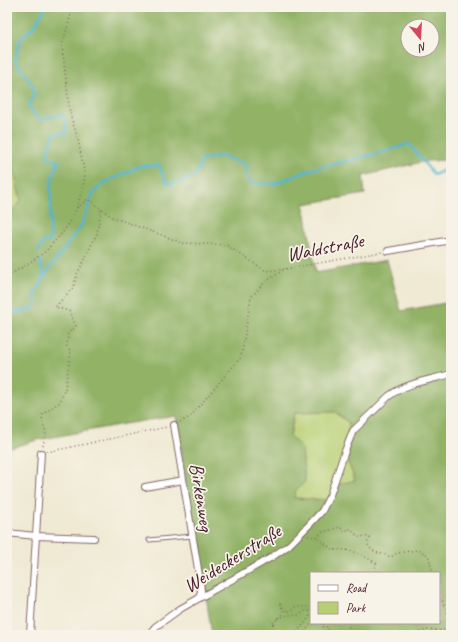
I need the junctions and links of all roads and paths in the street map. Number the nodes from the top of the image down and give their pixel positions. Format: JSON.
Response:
{"nodes":[{"id":1,"x":73,"y":7,"type":"edge"},
{"id":2,"x":101,"y":209,"type":"junction"},
{"id":3,"x":76,"y":210,"type":"junction"},
{"id":4,"x":451,"y":240,"type":"edge"},
{"id":5,"x":388,"y":251,"type":"joint"},
{"id":6,"x":285,"y":269,"type":"junction"},
{"id":7,"x":7,"y":276,"type":"edge"},
{"id":8,"x":451,"y":374,"type":"edge"},
{"id":9,"x":174,"y":426,"type":"junction"},
{"id":10,"x":41,"y":453,"type":"junction"},
{"id":11,"x":183,"y":480,"type":"junction"},
{"id":12,"x":145,"y":487,"type":"dead end"},
{"id":13,"x":7,"y":533,"type":"edge"},
{"id":14,"x":36,"y":536,"type":"junction"},
{"id":15,"x":192,"y":536,"type":"junction"},
{"id":16,"x":94,"y":538,"type":"dead end"},
{"id":17,"x":149,"y":540,"type":"dead end"},
{"id":18,"x":373,"y":572,"type":"edge"},
{"id":19,"x":432,"y":572,"type":"edge"},
{"id":20,"x":199,"y":598,"type":"junction"},
{"id":21,"x":440,"y":599,"type":"edge"},
{"id":22,"x":310,"y":607,"type":"edge"},
{"id":23,"x":310,"y":611,"type":"edge"},
{"id":24,"x":451,"y":612,"type":"edge"},
{"id":25,"x":310,"y":616,"type":"edge"},
{"id":26,"x":273,"y":623,"type":"junction"},
{"id":27,"x":313,"y":624,"type":"edge"},
{"id":28,"x":350,"y":624,"type":"edge"},
{"id":29,"x":273,"y":629,"type":"dead end"},
{"id":30,"x":451,"y":630,"type":"edge"},
{"id":31,"x":30,"y":635,"type":"edge"},
{"id":32,"x":149,"y":635,"type":"edge"},
{"id":33,"x":283,"y":635,"type":"edge"},
{"id":34,"x":290,"y":635,"type":"edge"},
{"id":35,"x":294,"y":635,"type":"edge"},
{"id":36,"x":302,"y":635,"type":"edge"},
{"id":37,"x":346,"y":635,"type":"edge"},
{"id":38,"x":412,"y":635,"type":"edge"}],
"edges":[{"from":1,"to":3,"type":"path"},
{"from":2,"to":3,"type":"path"},
{"from":2,"to":6,"type":"path"},
{"from":2,"to":10,"type":"path"},
{"from":3,"to":7,"type":"path"},
{"from":4,"to":5,"type":"street","name":"Waldstraße"},
{"from":5,"to":6,"type":"path","name":"Waldstraße"},
{"from":6,"to":9,"type":"path","name":"Waldstraße"},
{"from":8,"to":20,"type":"street","name":"Weideckerstraße"},
{"from":9,"to":10,"type":"path","name":"Waldstraße"},
{"from":9,"to":11,"type":"street","name":"Birkenweg"},
{"from":10,"to":14,"type":"street"},
{"from":11,"to":12,"type":"street"},
{"from":11,"to":15,"type":"street","name":"Birkenweg"},
{"from":13,"to":14,"type":"street"},
{"from":14,"to":16,"type":"street"},
{"from":14,"to":31,"type":"street"},
{"from":15,"to":17,"type":"lane"},
{"from":15,"to":20,"type":"street","name":"Birkenweg"},
{"from":18,"to":19,"type":"path"},
{"from":20,"to":32,"type":"street","name":"Weideckerstraße"},
{"from":21,"to":24,"type":"path"},
{"from":22,"to":26,"type":"path"},
{"from":23,"to":26,"type":"path"},
{"from":25,"to":35,"type":"path"},
{"from":26,"to":29,"type":"path"},
{"from":27,"to":36,"type":"path"},
{"from":28,"to":37,"type":"path"},
{"from":30,"to":38,"type":"path"},
{"from":33,"to":34,"type":"path"}]}
